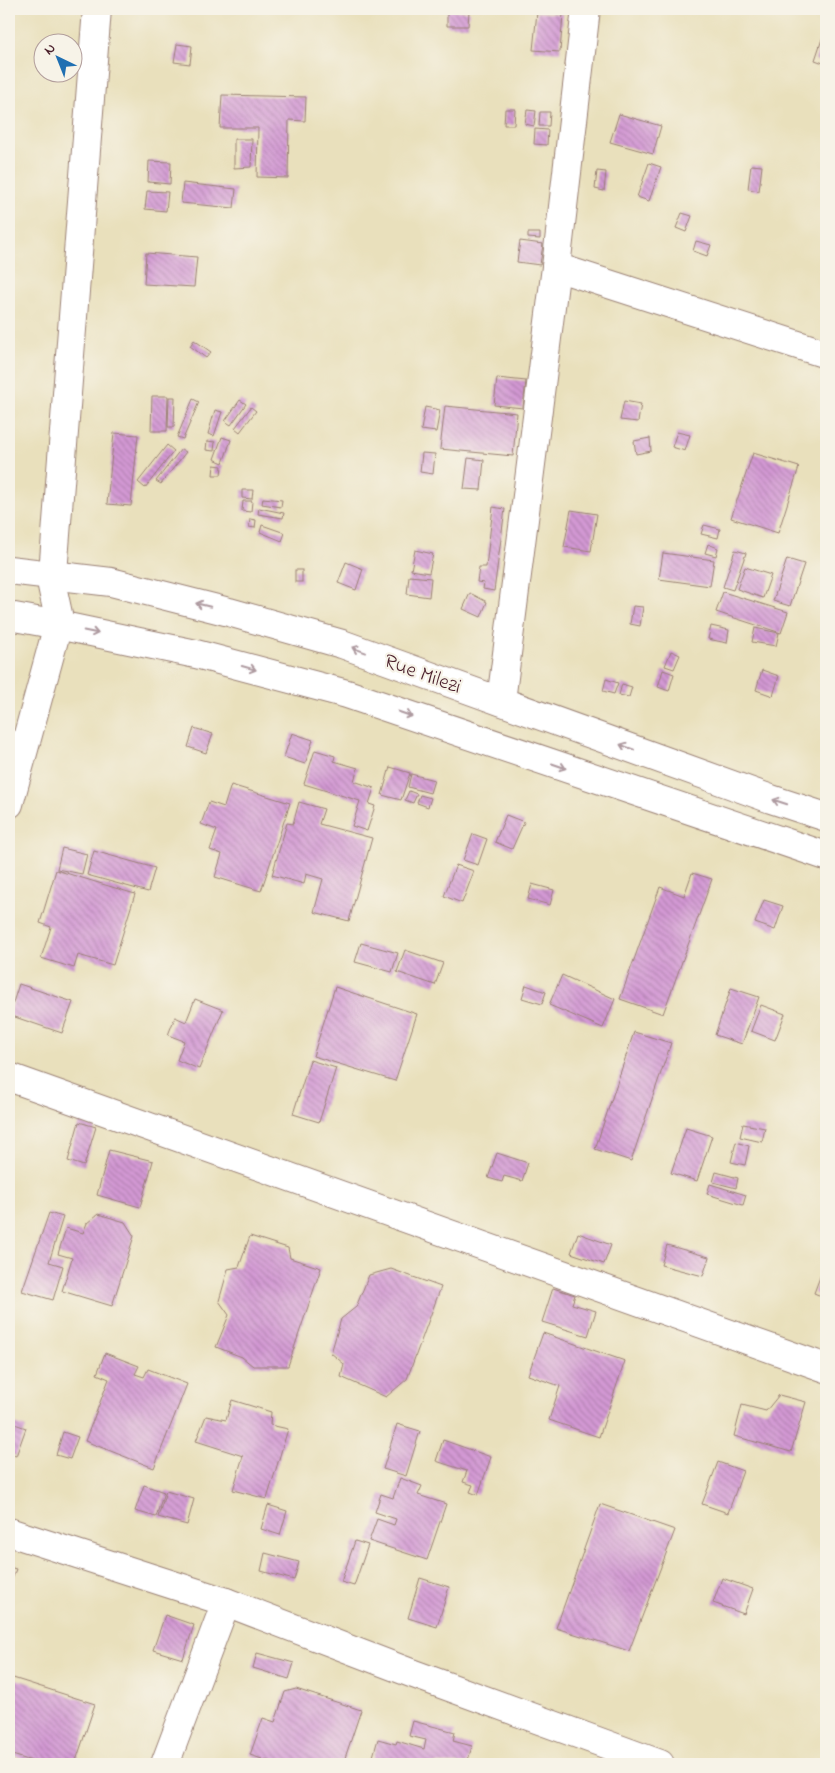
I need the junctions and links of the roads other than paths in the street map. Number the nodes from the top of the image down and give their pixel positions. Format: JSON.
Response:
{"nodes":[{"id":1,"x":97,"y":9,"type":"edge"},
{"id":2,"x":586,"y":9,"type":"edge"},
{"id":3,"x":556,"y":267,"type":"junction"},
{"id":4,"x":826,"y":354,"type":"edge"},
{"id":5,"x":9,"y":570,"type":"edge"},
{"id":6,"x":53,"y":575,"type":"junction"},
{"id":7,"x":9,"y":616,"type":"edge"},
{"id":8,"x":58,"y":625,"type":"junction"},
{"id":9,"x":501,"y":701,"type":"junction"},
{"id":10,"x":9,"y":804,"type":"edge"},
{"id":11,"x":826,"y":817,"type":"edge"},
{"id":12,"x":826,"y":856,"type":"edge"},
{"id":13,"x":9,"y":1077,"type":"edge"},
{"id":14,"x":826,"y":1368,"type":"edge"},
{"id":15,"x":9,"y":1532,"type":"edge"},
{"id":16,"x":226,"y":1602,"type":"junction"},
{"id":17,"x":164,"y":1764,"type":"edge"},
{"id":18,"x":660,"y":1764,"type":"edge"}],
"edges":[{"from":1,"to":6,"type":"street"},
{"from":2,"to":3,"type":"street"},
{"from":3,"to":4,"type":"street"},
{"from":3,"to":9,"type":"street"},
{"from":5,"to":6,"type":"street","name":"Rue Milezi"},
{"from":6,"to":8,"type":"street"},
{"from":9,"to":6,"type":"street","name":"Rue Milezi","one_way":true},
{"from":7,"to":8,"type":"street","name":"Rue Milezi"},
{"from":8,"to":10,"type":"street"},
{"from":8,"to":12,"type":"street","name":"Rue Milezi","one_way":true},
{"from":11,"to":9,"type":"street","name":"Rue Milezi","one_way":true},
{"from":13,"to":14,"type":"street"},
{"from":15,"to":16,"type":"street"},
{"from":16,"to":17,"type":"street"},
{"from":16,"to":18,"type":"street"}]}
